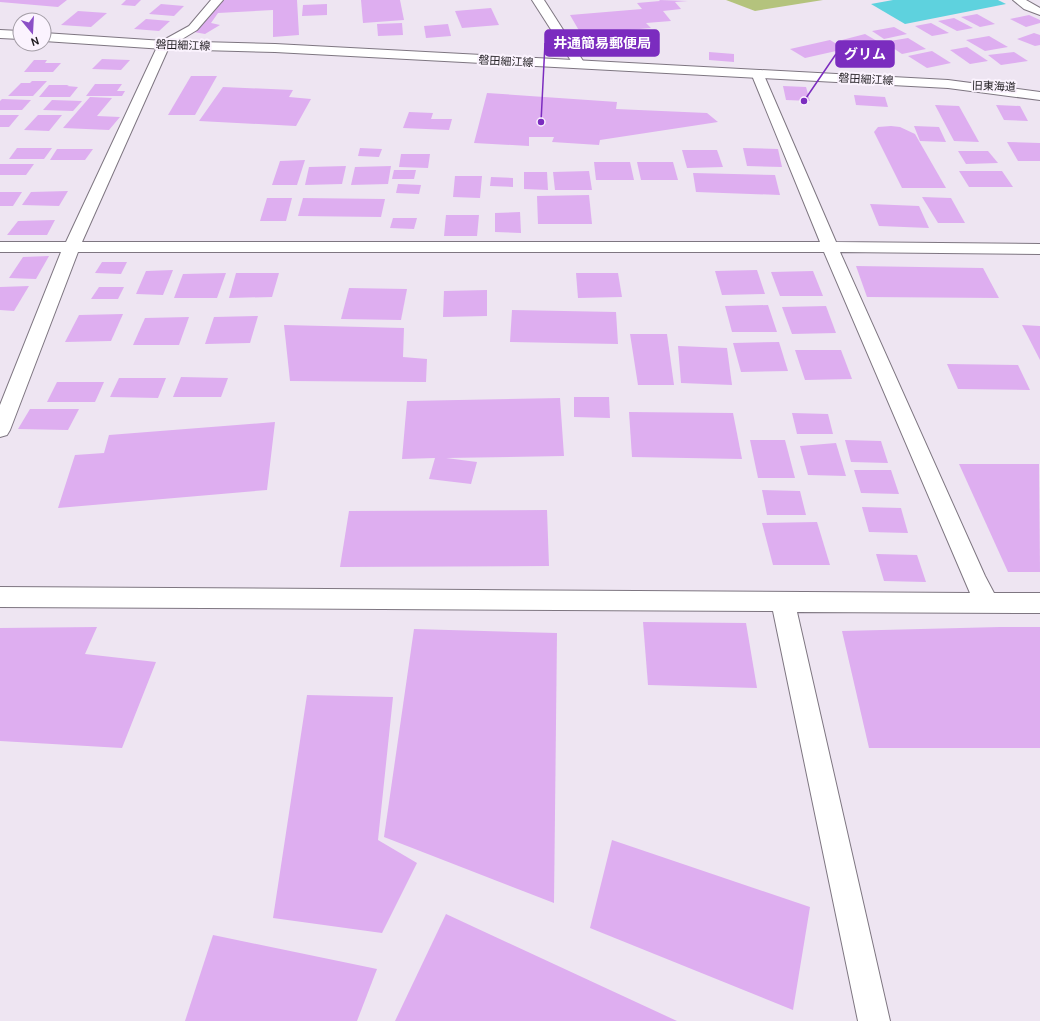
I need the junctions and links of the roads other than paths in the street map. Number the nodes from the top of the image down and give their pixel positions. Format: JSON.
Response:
{"nodes":[{"id":1,"x":217,"y":0,"type":"edge"},
{"id":2,"x":538,"y":0,"type":"edge"},
{"id":3,"x":1019,"y":0,"type":"edge"},
{"id":4,"x":1040,"y":12,"type":"edge"},
{"id":5,"x":0,"y":34,"type":"edge"},
{"id":6,"x":12,"y":35,"type":"edge"},
{"id":7,"x":52,"y":38,"type":"edge"},
{"id":8,"x":164,"y":45,"type":"junction"},
{"id":9,"x":579,"y":64,"type":"junction"},
{"id":10,"x":757,"y":73,"type":"junction"},
{"id":11,"x":948,"y":84,"type":"junction"},
{"id":12,"x":1040,"y":87,"type":"edge"},
{"id":13,"x":1040,"y":96,"type":"edge"},
{"id":14,"x":72,"y":246,"type":"junction"},
{"id":15,"x":0,"y":247,"type":"edge"},
{"id":16,"x":830,"y":247,"type":"junction"},
{"id":17,"x":1040,"y":249,"type":"edge"},
{"id":18,"x":0,"y":430,"type":"edge"},
{"id":19,"x":0,"y":597,"type":"edge"},
{"id":20,"x":783,"y":601,"type":"junction"},
{"id":21,"x":987,"y":603,"type":"junction"},
{"id":22,"x":1040,"y":603,"type":"edge"},
{"id":23,"x":874,"y":1021,"type":"edge"}],
"edges":[{"from":1,"to":8,"type":"street"},
{"from":2,"to":9,"type":"street"},
{"from":3,"to":4,"type":"street"},
{"from":5,"to":6,"type":"street"},
{"from":7,"to":8,"type":"street","name":"磐田細江線"},
{"from":8,"to":9,"type":"street","name":"磐田細江線"},
{"from":8,"to":14,"type":"street"},
{"from":9,"to":10,"type":"street","name":"磐田細江線"},
{"from":10,"to":11,"type":"street","name":"磐田細江線"},
{"from":10,"to":16,"type":"street"},
{"from":11,"to":12,"type":"street","name":"旧東海道"},
{"from":11,"to":13,"type":"street","name":"磐田細江線"},
{"from":14,"to":15,"type":"street"},
{"from":14,"to":16,"type":"street"},
{"from":14,"to":18,"type":"street"},
{"from":16,"to":17,"type":"street"},
{"from":16,"to":21,"type":"street"},
{"from":19,"to":20,"type":"street"},
{"from":20,"to":21,"type":"street"},
{"from":20,"to":23,"type":"street"},
{"from":21,"to":22,"type":"street"}]}
